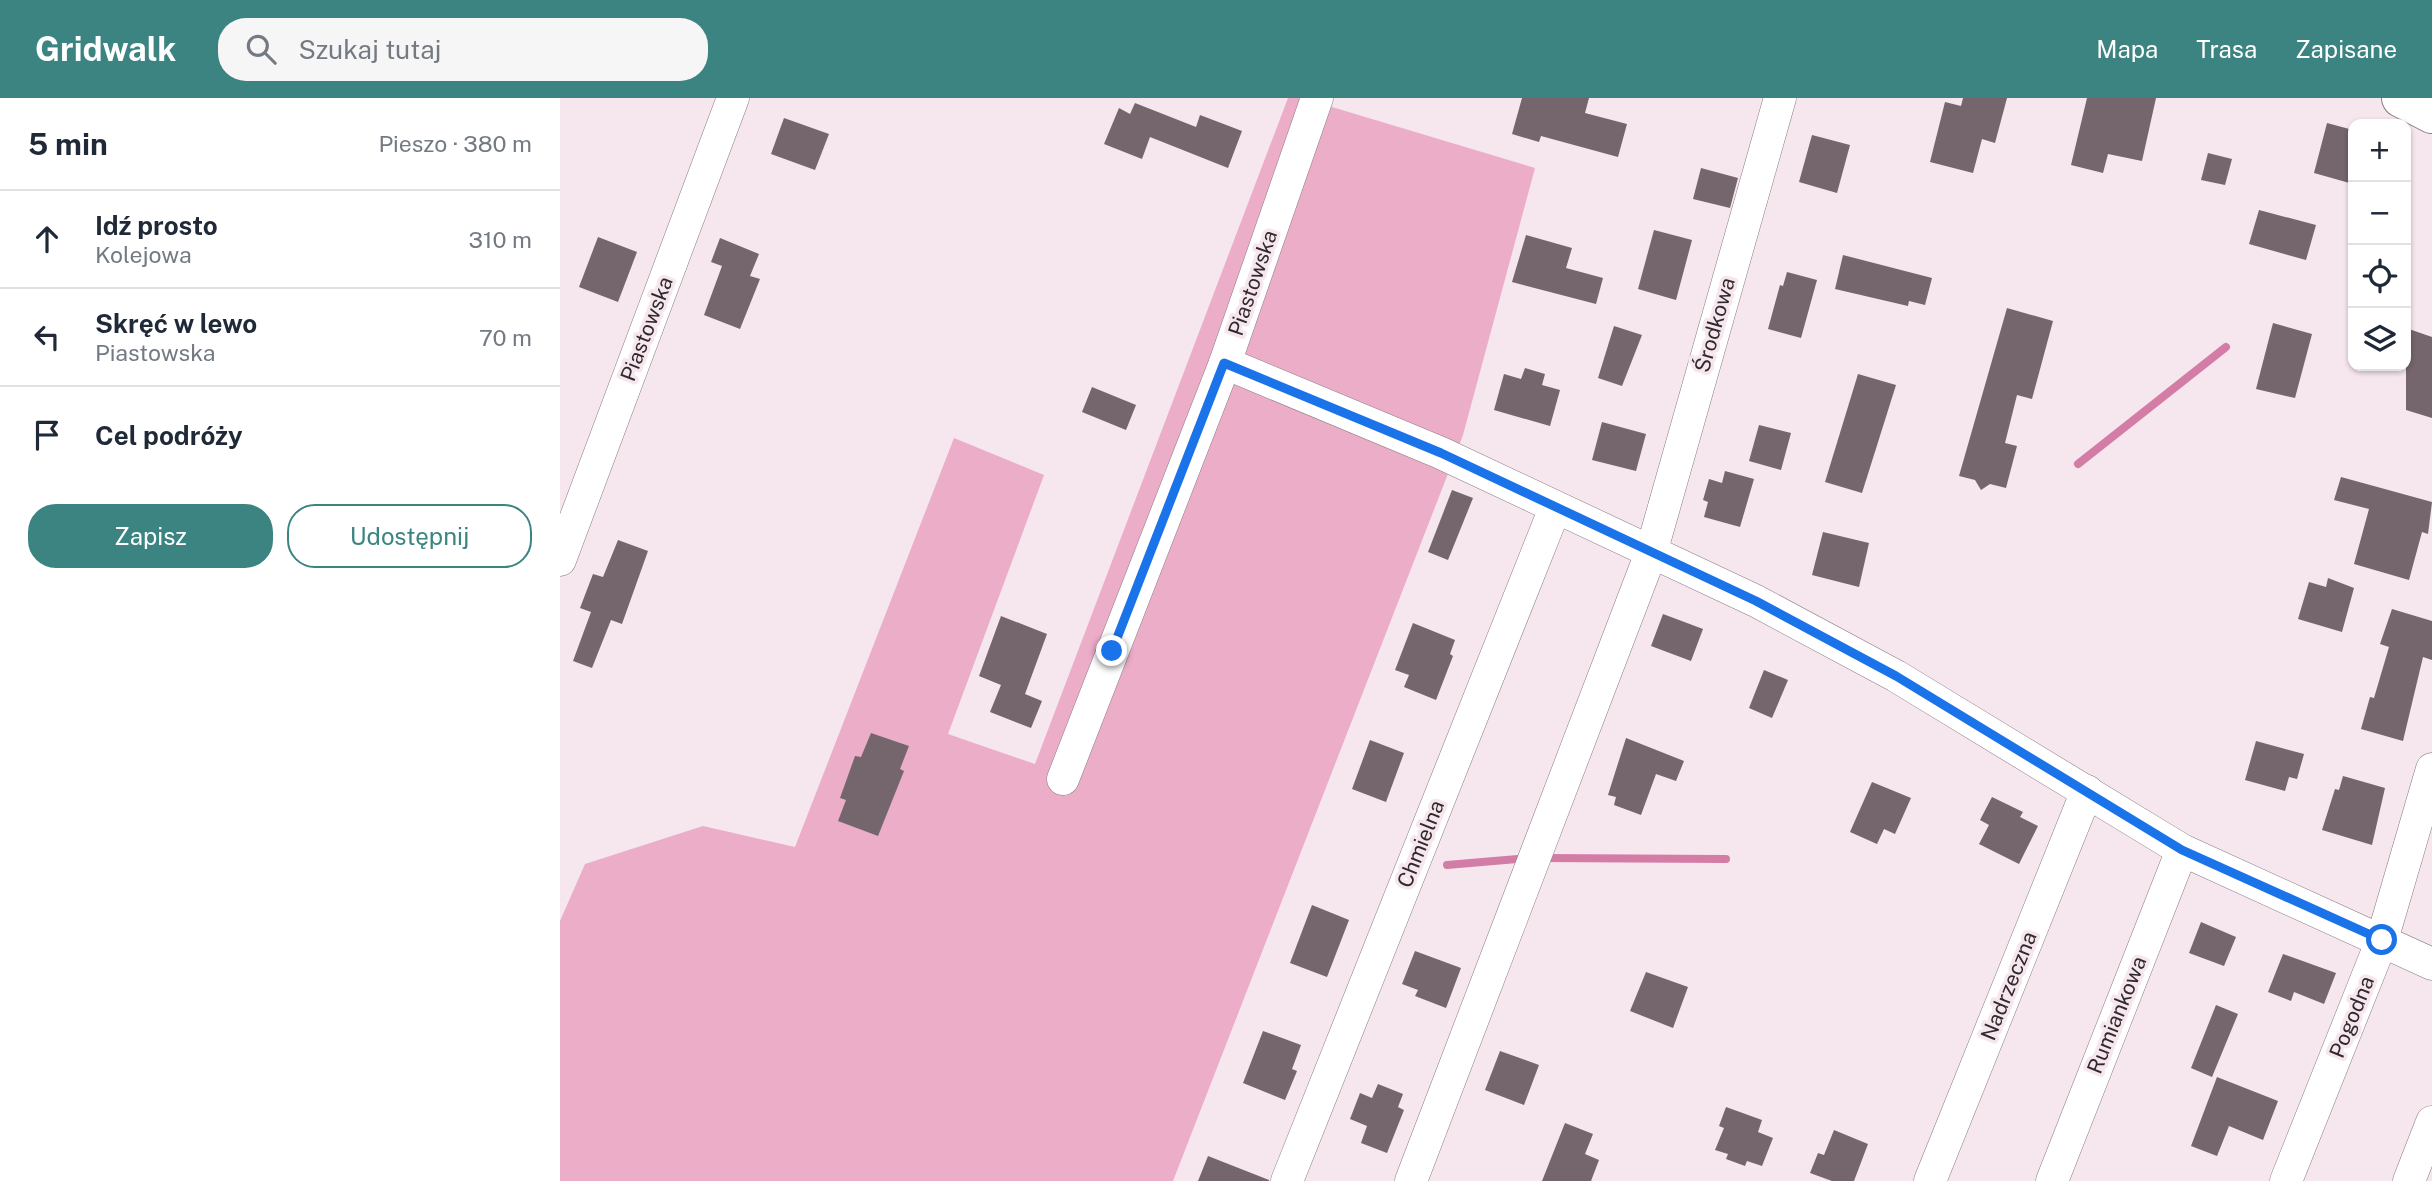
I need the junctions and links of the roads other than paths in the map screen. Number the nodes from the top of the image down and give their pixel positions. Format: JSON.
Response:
{"nodes":[{"id":1,"x":733,"y":98,"type":"edge"},
{"id":2,"x":1317,"y":98,"type":"edge"},
{"id":3,"x":1780,"y":98,"type":"edge"},
{"id":4,"x":2401,"y":98,"type":"edge"},
{"id":5,"x":2432,"y":114,"type":"edge"},
{"id":6,"x":1224,"y":363,"type":"junction"},
{"id":7,"x":1555,"y":508,"type":"junction"},
{"id":8,"x":1651,"y":553,"type":"junction"},
{"id":9,"x":560,"y":560,"type":"edge"},
{"id":10,"x":2432,"y":769,"type":"edge"},
{"id":11,"x":1063,"y":779,"type":"dead end"},
{"id":12,"x":2087,"y":792,"type":"junction"},
{"id":13,"x":2182,"y":850,"type":"junction"},
{"id":14,"x":2382,"y":940,"type":"junction"},
{"id":15,"x":2432,"y":964,"type":"edge"},
{"id":16,"x":2432,"y":1122,"type":"edge"},
{"id":17,"x":1287,"y":1181,"type":"edge"},
{"id":18,"x":1411,"y":1181,"type":"edge"},
{"id":19,"x":1930,"y":1181,"type":"edge"},
{"id":20,"x":2052,"y":1181,"type":"edge"},
{"id":21,"x":2286,"y":1181,"type":"edge"},
{"id":22,"x":2409,"y":1181,"type":"edge"}],
"edges":[{"from":1,"to":9,"type":"street","name":"Piastowska"},
{"from":2,"to":6,"type":"street","name":"Piastowska"},
{"from":3,"to":8,"type":"street","name":"Środkowa"},
{"from":4,"to":5,"type":"street"},
{"from":6,"to":7,"type":"street"},
{"from":6,"to":11,"type":"street","name":"Piastowska"},
{"from":7,"to":8,"type":"street"},
{"from":7,"to":17,"type":"street","name":"Chmielna"},
{"from":8,"to":12,"type":"street"},
{"from":8,"to":18,"type":"street","name":"Środkowa"},
{"from":10,"to":14,"type":"street","name":"Pogodna"},
{"from":12,"to":13,"type":"street"},
{"from":12,"to":19,"type":"street","name":"Nadrzeczna"},
{"from":13,"to":14,"type":"street"},
{"from":13,"to":20,"type":"street","name":"Rumiankowa"},
{"from":14,"to":15,"type":"street"},
{"from":14,"to":21,"type":"street","name":"Pogodna"},
{"from":16,"to":22,"type":"street"}]}
